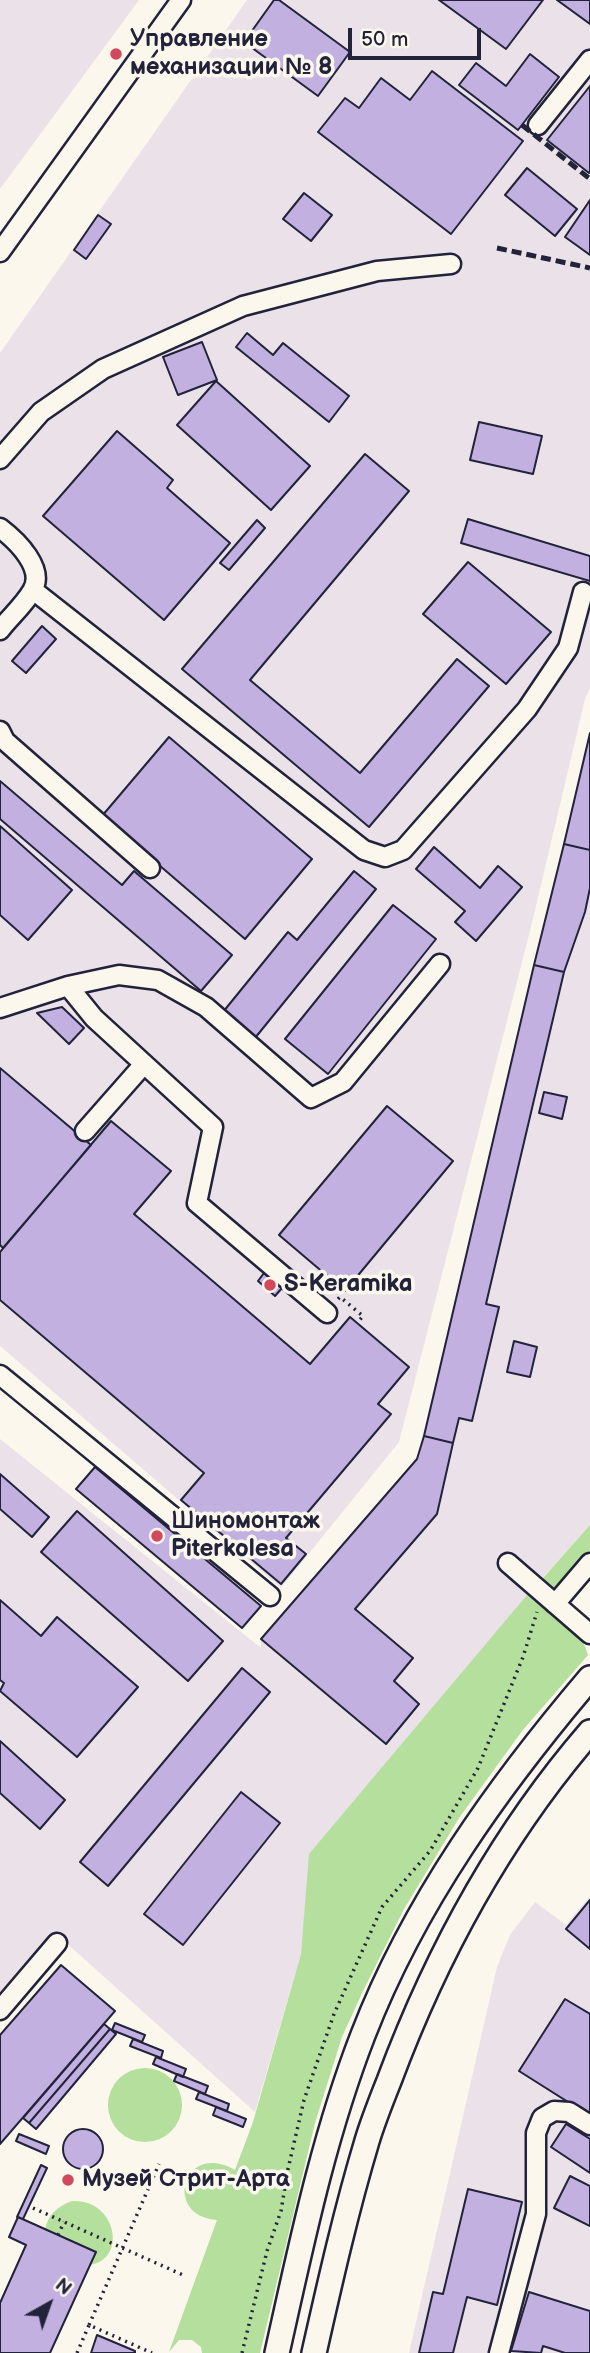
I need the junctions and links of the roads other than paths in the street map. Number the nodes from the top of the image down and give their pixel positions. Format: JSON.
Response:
{"nodes":[{"id":1,"x":181,"y":0,"type":"edge"},
{"id":2,"x":590,"y":60,"type":"edge"},
{"id":3,"x":538,"y":125,"type":"dead end"},
{"id":4,"x":0,"y":252,"type":"edge"},
{"id":5,"x":451,"y":264,"type":"dead end"},
{"id":6,"x":0,"y":459,"type":"edge"},
{"id":7,"x":0,"y":528,"type":"edge"},
{"id":8,"x":33,"y":590,"type":"junction"},
{"id":9,"x":583,"y":592,"type":"dead end"},
{"id":10,"x":0,"y":630,"type":"edge"},
{"id":11,"x":0,"y":731,"type":"edge"},
{"id":12,"x":150,"y":868,"type":"dead end"},
{"id":13,"x":440,"y":964,"type":"dead end"},
{"id":14,"x":68,"y":986,"type":"junction"},
{"id":15,"x":0,"y":1008,"type":"edge"},
{"id":16,"x":144,"y":1063,"type":"junction"},
{"id":17,"x":85,"y":1131,"type":"dead end"},
{"id":18,"x":327,"y":1313,"type":"road end"},
{"id":19,"x":0,"y":1375,"type":"edge"},
{"id":20,"x":508,"y":1563,"type":"dead end"},
{"id":21,"x":590,"y":1563,"type":"edge"},
{"id":22,"x":270,"y":1596,"type":"dead end"},
{"id":23,"x":555,"y":1604,"type":"junction"},
{"id":24,"x":590,"y":1634,"type":"edge"},
{"id":25,"x":590,"y":1678,"type":"edge"},
{"id":26,"x":590,"y":1732,"type":"edge"},
{"id":27,"x":57,"y":1943,"type":"dead end"},
{"id":28,"x":0,"y":2010,"type":"edge"},
{"id":29,"x":590,"y":2126,"type":"edge"},
{"id":30,"x":278,"y":2353,"type":"edge"},
{"id":31,"x":314,"y":2353,"type":"edge"},
{"id":32,"x":499,"y":2353,"type":"edge"}],
"edges":[{"from":1,"to":4,"type":"street"},
{"from":2,"to":3,"type":"street"},
{"from":5,"to":6,"type":"street"},
{"from":7,"to":8,"type":"street"},
{"from":8,"to":9,"type":"street"},
{"from":8,"to":10,"type":"street"},
{"from":11,"to":12,"type":"street"},
{"from":13,"to":14,"type":"street"},
{"from":14,"to":15,"type":"street"},
{"from":14,"to":16,"type":"street"},
{"from":16,"to":17,"type":"street"},
{"from":16,"to":18,"type":"street"},
{"from":19,"to":22,"type":"street"},
{"from":20,"to":23,"type":"street"},
{"from":21,"to":23,"type":"street"},
{"from":23,"to":24,"type":"street"},
{"from":25,"to":30,"type":"main road"},
{"from":26,"to":31,"type":"main road"},
{"from":27,"to":28,"type":"street"},
{"from":29,"to":32,"type":"street"}]}
